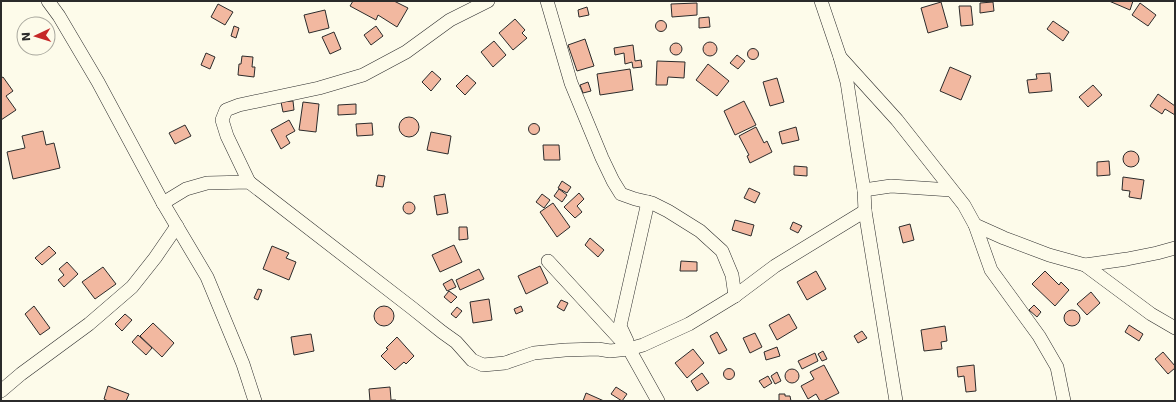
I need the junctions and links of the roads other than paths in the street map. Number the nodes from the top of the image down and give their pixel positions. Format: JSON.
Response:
{"nodes":[{"id":1,"x":48,"y":1,"type":"edge"},
{"id":2,"x":488,"y":1,"type":"edge"},
{"id":3,"x":547,"y":1,"type":"edge"},
{"id":4,"x":821,"y":1,"type":"edge"},
{"id":5,"x":840,"y":57,"type":"junction"},
{"id":6,"x":249,"y":182,"type":"junction"},
{"id":7,"x":864,"y":190,"type":"junction"},
{"id":8,"x":951,"y":190,"type":"junction"},
{"id":9,"x":648,"y":202,"type":"junction"},
{"id":10,"x":163,"y":203,"type":"junction"},
{"id":11,"x":865,"y":211,"type":"junction"},
{"id":12,"x":975,"y":225,"type":"junction"},
{"id":13,"x":177,"y":226,"type":"junction"},
{"id":14,"x":1175,"y":248,"type":"edge"},
{"id":15,"x":548,"y":261,"type":"dead end"},
{"id":16,"x":1085,"y":265,"type":"junction"},
{"id":17,"x":735,"y":296,"type":"junction"},
{"id":18,"x":1175,"y":328,"type":"edge"},
{"id":19,"x":629,"y":349,"type":"junction"},
{"id":20,"x":1,"y":391,"type":"edge"},
{"id":21,"x":255,"y":401,"type":"edge"},
{"id":22,"x":658,"y":401,"type":"edge"},
{"id":23,"x":896,"y":401,"type":"edge"},
{"id":24,"x":1064,"y":401,"type":"edge"}],
"edges":[{"from":1,"to":10,"type":"street"},
{"from":2,"to":6,"type":"street"},
{"from":3,"to":9,"type":"street"},
{"from":4,"to":5,"type":"street"},
{"from":5,"to":7,"type":"street"},
{"from":5,"to":8,"type":"street"},
{"from":6,"to":10,"type":"street"},
{"from":6,"to":19,"type":"street"},
{"from":7,"to":8,"type":"street"},
{"from":7,"to":11,"type":"street"},
{"from":8,"to":12,"type":"street"},
{"from":9,"to":17,"type":"street"},
{"from":9,"to":19,"type":"street"},
{"from":10,"to":13,"type":"street"},
{"from":11,"to":17,"type":"street"},
{"from":11,"to":23,"type":"street"},
{"from":12,"to":16,"type":"street"},
{"from":12,"to":24,"type":"street"},
{"from":13,"to":20,"type":"street"},
{"from":13,"to":21,"type":"street"},
{"from":14,"to":16,"type":"street"},
{"from":15,"to":19,"type":"street"},
{"from":16,"to":18,"type":"street"},
{"from":17,"to":19,"type":"street"},
{"from":19,"to":22,"type":"street"}]}
